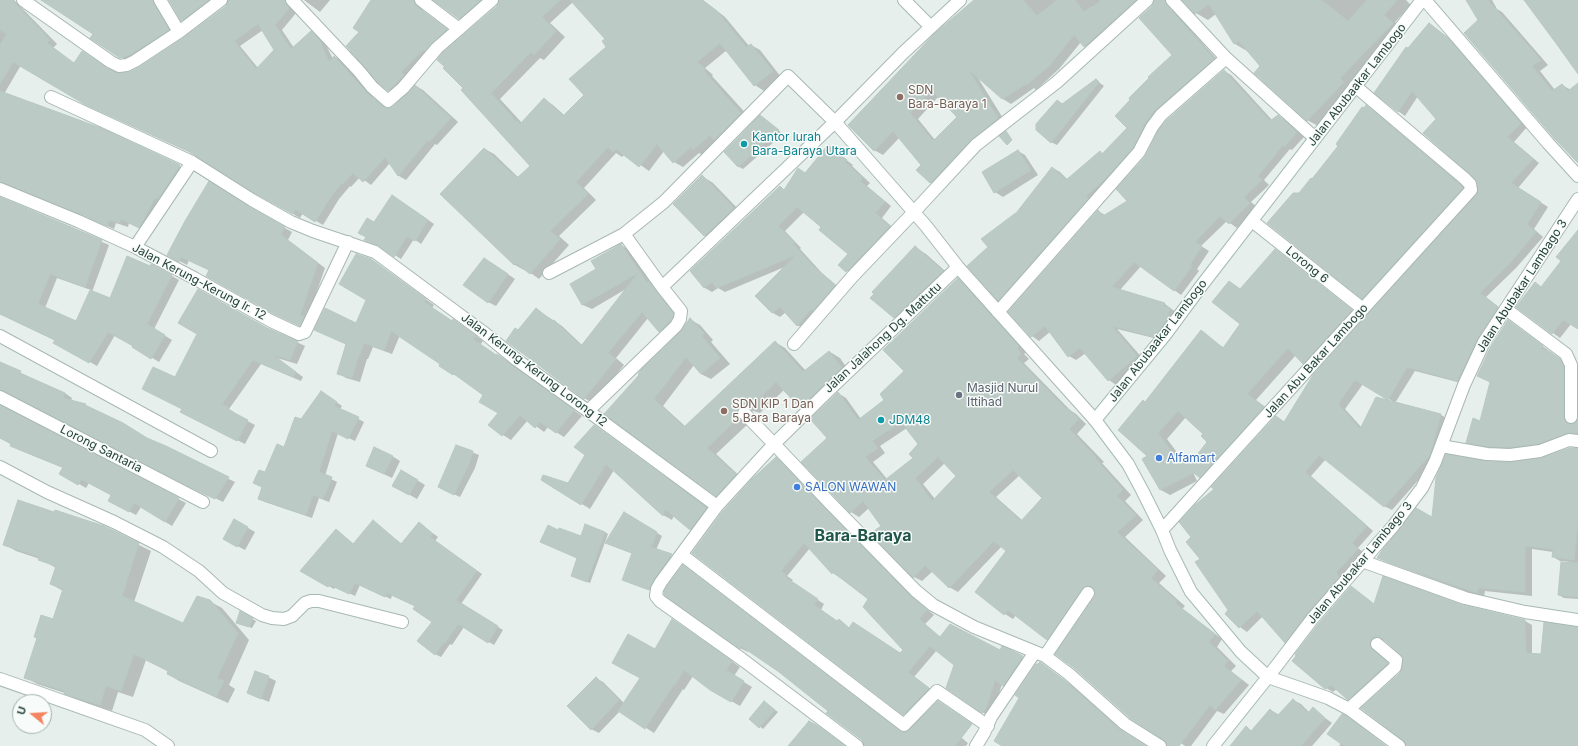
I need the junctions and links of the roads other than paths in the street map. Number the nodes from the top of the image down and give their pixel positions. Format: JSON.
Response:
{"nodes":[{"id":1,"x":23,"y":0,"type":"edge"},
{"id":2,"x":160,"y":0,"type":"edge"},
{"id":3,"x":221,"y":0,"type":"edge"},
{"id":4,"x":292,"y":0,"type":"edge"},
{"id":5,"x":421,"y":0,"type":"edge"},
{"id":6,"x":492,"y":0,"type":"edge"},
{"id":7,"x":904,"y":0,"type":"edge"},
{"id":8,"x":960,"y":0,"type":"edge"},
{"id":9,"x":1147,"y":0,"type":"edge"},
{"id":10,"x":1172,"y":0,"type":"edge"},
{"id":11,"x":1424,"y":0,"type":"edge"},
{"id":12,"x":931,"y":27,"type":"junction"},
{"id":13,"x":459,"y":29,"type":"junction"},
{"id":14,"x":179,"y":32,"type":"junction"},
{"id":15,"x":1226,"y":58,"type":"junction"},
{"id":16,"x":1355,"y":86,"type":"junction"},
{"id":17,"x":51,"y":97,"type":"dead end"},
{"id":18,"x":835,"y":122,"type":"junction"},
{"id":19,"x":1315,"y":138,"type":"junction"},
{"id":20,"x":192,"y":162,"type":"junction"},
{"id":21,"x":1578,"y":176,"type":"edge"},
{"id":22,"x":0,"y":189,"type":"edge"},
{"id":23,"x":1578,"y":198,"type":"edge"},
{"id":24,"x":914,"y":213,"type":"junction"},
{"id":25,"x":1574,"y":216,"type":"edge"},
{"id":26,"x":1252,"y":221,"type":"junction"},
{"id":27,"x":624,"y":234,"type":"junction"},
{"id":28,"x":348,"y":242,"type":"junction"},
{"id":29,"x":135,"y":247,"type":"junction"},
{"id":30,"x":958,"y":267,"type":"junction"},
{"id":31,"x":549,"y":273,"type":"dead end"},
{"id":32,"x":662,"y":287,"type":"junction"},
{"id":33,"x":1363,"y":309,"type":"junction"},
{"id":34,"x":1506,"y":309,"type":"junction"},
{"id":35,"x":998,"y":312,"type":"junction"},
{"id":36,"x":0,"y":336,"type":"edge"},
{"id":37,"x":794,"y":344,"type":"dead end"},
{"id":38,"x":0,"y":397,"type":"edge"},
{"id":39,"x":588,"y":411,"type":"junction"},
{"id":40,"x":744,"y":413,"type":"dead end"},
{"id":41,"x":1571,"y":417,"type":"dead end"},
{"id":42,"x":1095,"y":420,"type":"junction"},
{"id":43,"x":1578,"y":441,"type":"edge"},
{"id":44,"x":774,"y":444,"type":"junction"},
{"id":45,"x":1441,"y":446,"type":"junction"},
{"id":46,"x":211,"y":451,"type":"dead end"},
{"id":47,"x":0,"y":467,"type":"edge"},
{"id":48,"x":203,"y":502,"type":"dead end"},
{"id":49,"x":717,"y":506,"type":"junction"},
{"id":50,"x":1162,"y":530,"type":"junction"},
{"id":51,"x":682,"y":555,"type":"junction"},
{"id":52,"x":1362,"y":561,"type":"junction"},
{"id":53,"x":1088,"y":593,"type":"dead end"},
{"id":54,"x":1578,"y":620,"type":"edge"},
{"id":55,"x":402,"y":622,"type":"dead end"},
{"id":56,"x":1377,"y":644,"type":"dead end"},
{"id":57,"x":1040,"y":654,"type":"junction"},
{"id":58,"x":1268,"y":677,"type":"junction"},
{"id":59,"x":0,"y":679,"type":"edge"},
{"id":60,"x":1349,"y":709,"type":"junction"},
{"id":61,"x":988,"y":726,"type":"junction"},
{"id":62,"x":168,"y":746,"type":"edge"},
{"id":63,"x":857,"y":746,"type":"edge"},
{"id":64,"x":976,"y":746,"type":"edge"},
{"id":65,"x":1160,"y":746,"type":"edge"},
{"id":66,"x":1213,"y":746,"type":"edge"},
{"id":67,"x":1400,"y":746,"type":"edge"}],
"edges":[{"from":1,"to":14,"type":"street"},
{"from":2,"to":14,"type":"street"},
{"from":3,"to":14,"type":"street"},
{"from":4,"to":13,"type":"street"},
{"from":5,"to":13,"type":"street"},
{"from":6,"to":13,"type":"street"},
{"from":7,"to":12,"type":"street"},
{"from":8,"to":12,"type":"street"},
{"from":9,"to":24,"type":"street"},
{"from":10,"to":15,"type":"street"},
{"from":11,"to":16,"type":"street","name":"Jalan Abubaakar Lambogo"},
{"from":11,"to":21,"type":"street"},
{"from":12,"to":18,"type":"street"},
{"from":15,"to":19,"type":"street"},
{"from":15,"to":35,"type":"street"},
{"from":16,"to":19,"type":"street","name":"Jalan Abubaakar Lambogo"},
{"from":16,"to":33,"type":"street","name":"Jalan Abu Bakar Lambogo"},
{"from":17,"to":20,"type":"street","name":"Jalan Kerung-Kerung Lorong 12"},
{"from":18,"to":24,"type":"street"},
{"from":18,"to":27,"type":"street"},
{"from":18,"to":32,"type":"street"},
{"from":19,"to":26,"type":"street","name":"Jalan Abubaakar Lambogo"},
{"from":20,"to":28,"type":"street","name":"Jalan Kerung-Kerung Lorong 12"},
{"from":20,"to":29,"type":"street"},
{"from":22,"to":29,"type":"street","name":"Jalan Kerung-Kerung lr. 12"},
{"from":23,"to":25,"type":"street","name":"Jalan Abubakar Lambago 3"},
{"from":24,"to":30,"type":"street"},
{"from":24,"to":37,"type":"street"},
{"from":25,"to":34,"type":"street","name":"Jalan Abubakar Lambago 3"},
{"from":26,"to":33,"type":"street","name":"Lorong 6"},
{"from":26,"to":42,"type":"street","name":"Jalan Abubaakar Lambogo"},
{"from":27,"to":31,"type":"street"},
{"from":27,"to":32,"type":"street"},
{"from":28,"to":29,"type":"street","name":"Jalan Kerung-Kerung lr. 12"},
{"from":28,"to":39,"type":"street","name":"Jalan Kerung-Kerung Lorong 12"},
{"from":30,"to":35,"type":"street"},
{"from":30,"to":44,"type":"street","name":"Jalan Jalahong Dg. Mattutu"},
{"from":32,"to":39,"type":"street"},
{"from":33,"to":50,"type":"street","name":"Jalan Abu Bakar Lambogo"},
{"from":34,"to":41,"type":"street"},
{"from":34,"to":45,"type":"street","name":"Jalan Abubakar Lambago 3"},
{"from":35,"to":42,"type":"street"},
{"from":36,"to":46,"type":"street"},
{"from":38,"to":48,"type":"street","name":"Lorong Santaria"},
{"from":39,"to":49,"type":"street","name":"Jalan Kerung-Kerung Lorong 12"},
{"from":40,"to":44,"type":"street"},
{"from":42,"to":50,"type":"street"},
{"from":43,"to":45,"type":"street"},
{"from":44,"to":49,"type":"street","name":"Jalan Jalahong Dg. Mattutu"},
{"from":44,"to":57,"type":"street"},
{"from":45,"to":52,"type":"street","name":"Jalan Abubakar Lambago 3"},
{"from":47,"to":55,"type":"street"},
{"from":49,"to":51,"type":"street","name":"Jalan Jalahong Dg. Mattutu"},
{"from":50,"to":58,"type":"street"},
{"from":51,"to":61,"type":"street"},
{"from":51,"to":63,"type":"street","name":"Jalan Jalahong Dg. Mattutu"},
{"from":52,"to":54,"type":"street"},
{"from":52,"to":58,"type":"street","name":"Jalan Abubakar Lambago 3"},
{"from":53,"to":57,"type":"street"},
{"from":56,"to":60,"type":"street"},
{"from":57,"to":61,"type":"street"},
{"from":57,"to":65,"type":"street"},
{"from":58,"to":60,"type":"street"},
{"from":58,"to":66,"type":"street"},
{"from":59,"to":62,"type":"street"},
{"from":60,"to":67,"type":"street"},
{"from":61,"to":64,"type":"street"}]}
